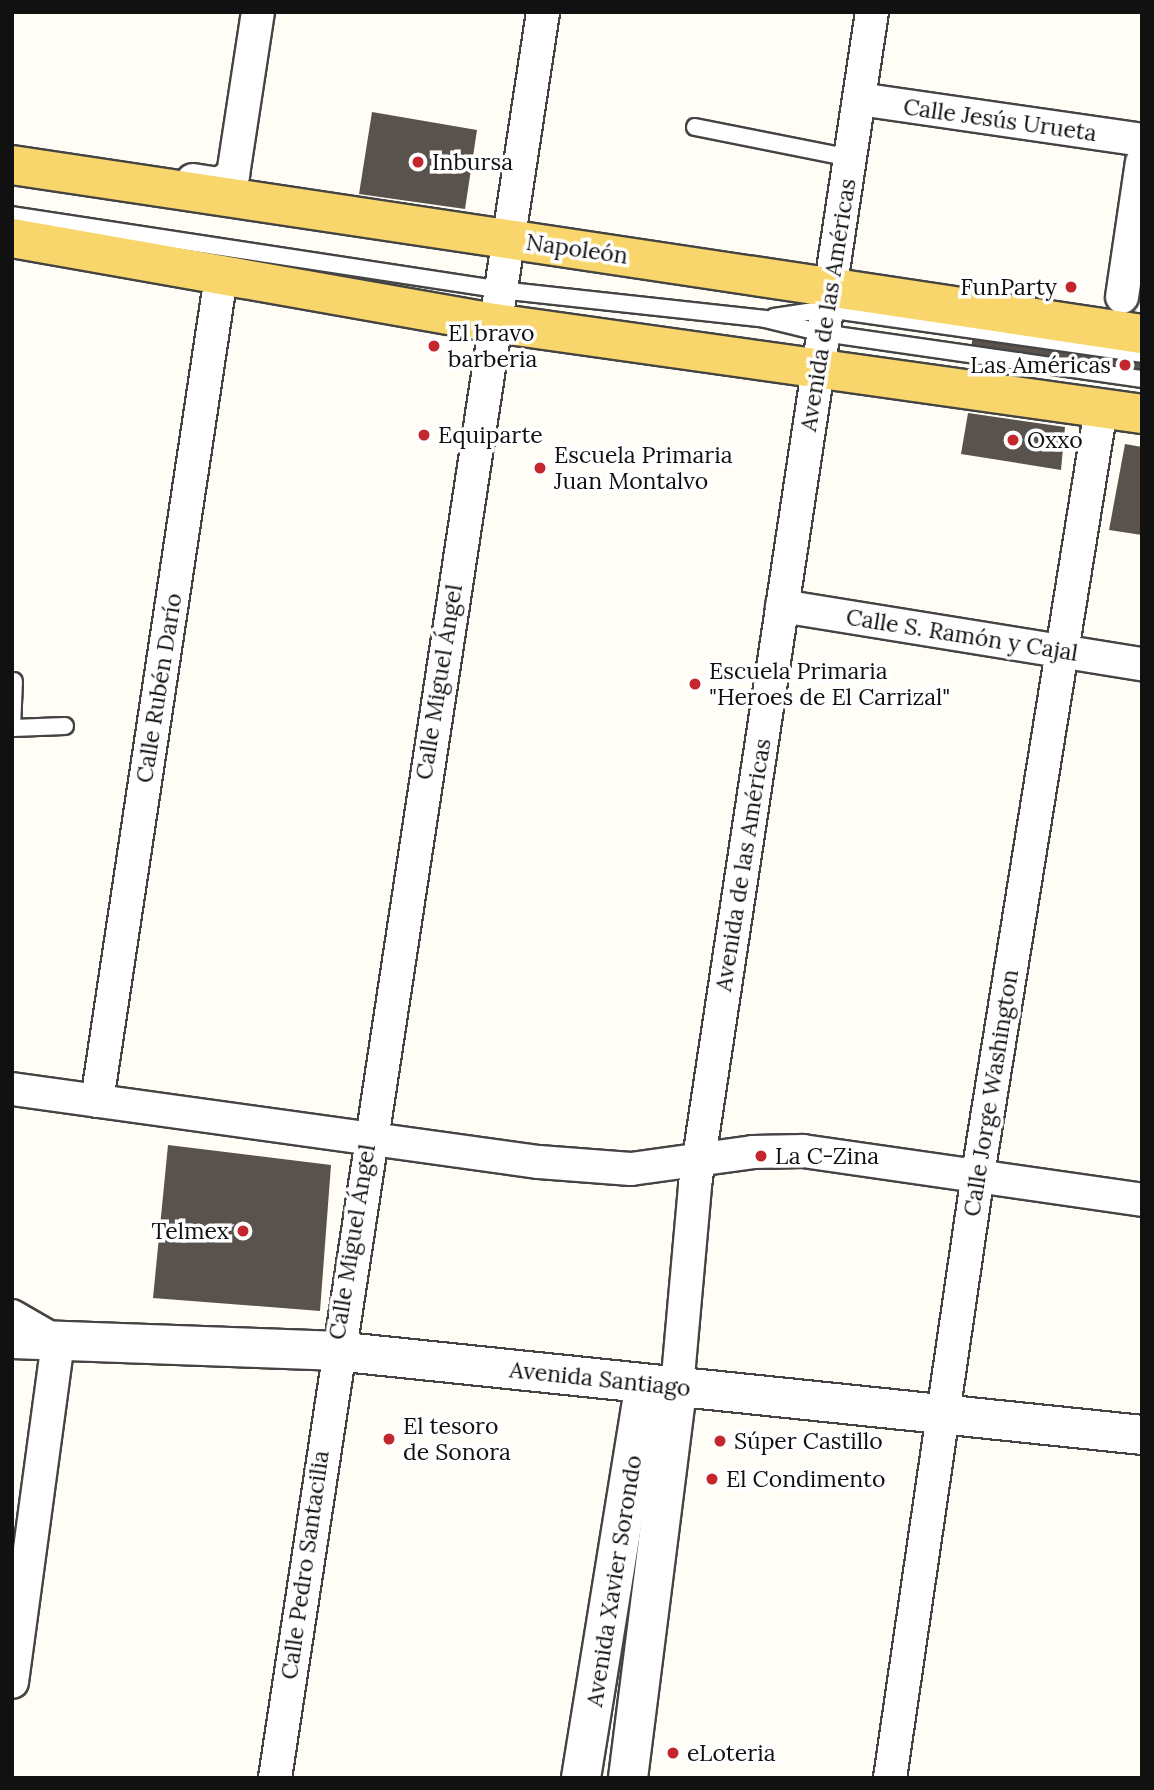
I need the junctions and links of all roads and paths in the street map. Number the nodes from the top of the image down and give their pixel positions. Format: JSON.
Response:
{"nodes":[{"id":1,"x":258,"y":12,"type":"edge"},
{"id":2,"x":543,"y":12,"type":"edge"},
{"id":3,"x":872,"y":12,"type":"edge"},
{"id":4,"x":859,"y":99,"type":"junction"},
{"id":5,"x":695,"y":127,"type":"dead end"},
{"id":6,"x":1142,"y":140,"type":"edge"},
{"id":7,"x":12,"y":147,"type":"edge"},
{"id":8,"x":850,"y":158,"type":"junction"},
{"id":9,"x":1142,"y":162,"type":"edge"},
{"id":10,"x":12,"y":165,"type":"edge"},
{"id":11,"x":12,"y":215,"type":"edge"},
{"id":12,"x":12,"y":238,"type":"edge"},
{"id":13,"x":508,"y":239,"type":"junction"},
{"id":14,"x":12,"y":254,"type":"edge"},
{"id":15,"x":128,"y":258,"type":"junction"},
{"id":16,"x":221,"y":276,"type":"junction"},
{"id":17,"x":1122,"y":297,"type":"dead end"},
{"id":18,"x":497,"y":306,"type":"junction"},
{"id":19,"x":765,"y":319,"type":"junction"},
{"id":20,"x":825,"y":323,"type":"junction"},
{"id":21,"x":1142,"y":334,"type":"edge"},
{"id":22,"x":1142,"y":354,"type":"edge"},
{"id":23,"x":1142,"y":379,"type":"edge"},
{"id":24,"x":1101,"y":409,"type":"junction"},
{"id":25,"x":1142,"y":414,"type":"edge"},
{"id":26,"x":782,"y":606,"type":"junction"},
{"id":27,"x":1060,"y":651,"type":"junction"},
{"id":28,"x":1142,"y":664,"type":"edge"},
{"id":29,"x":14,"y":681,"type":"dead end"},
{"id":30,"x":65,"y":726,"type":"dead end"},
{"id":31,"x":13,"y":728,"type":"edge"},
{"id":32,"x":12,"y":1089,"type":"edge"},
{"id":33,"x":97,"y":1101,"type":"junction"},
{"id":34,"x":369,"y":1139,"type":"junction"},
{"id":35,"x":698,"y":1161,"type":"junction"},
{"id":36,"x":978,"y":1174,"type":"junction"},
{"id":37,"x":1142,"y":1200,"type":"edge"},
{"id":38,"x":12,"y":1316,"type":"edge"},
{"id":39,"x":12,"y":1339,"type":"edge"},
{"id":40,"x":58,"y":1343,"type":"junction"},
{"id":41,"x":335,"y":1351,"type":"junction"},
{"id":42,"x":12,"y":1358,"type":"edge"},
{"id":43,"x":661,"y":1386,"type":"junction"},
{"id":44,"x":943,"y":1413,"type":"junction"},
{"id":45,"x":1142,"y":1434,"type":"edge"},
{"id":46,"x":12,"y":1682,"type":"edge"},
{"id":47,"x":275,"y":1778,"type":"edge"},
{"id":48,"x":581,"y":1778,"type":"edge"},
{"id":49,"x":628,"y":1778,"type":"edge"},
{"id":50,"x":890,"y":1778,"type":"edge"}],
"edges":[{"from":1,"to":7,"type":"street"},
{"from":2,"to":13,"type":"street","name":"Calle Miguel Ángel"},
{"from":3,"to":4,"type":"street","name":"Avenida de las Américas"},
{"from":4,"to":6,"type":"street","name":"Calle Jesús Urueta"},
{"from":4,"to":8,"type":"street","name":"Avenida de las Américas"},
{"from":5,"to":8,"type":"lane"},
{"from":8,"to":20,"type":"street","name":"Avenida de las Américas"},
{"from":9,"to":17,"type":"street"},
{"from":10,"to":13,"type":"main road","name":"Napoleón"},
{"from":11,"to":18,"type":"lane"},
{"from":12,"to":15,"type":"main road","name":"Napoleón"},
{"from":13,"to":18,"type":"street","name":"Calle Miguel Ángel"},
{"from":13,"to":20,"type":"main road","name":"Napoleón"},
{"from":14,"to":15,"type":"street","name":"Napoleón"},
{"from":15,"to":16,"type":"main road","name":"Napoleón"},
{"from":16,"to":18,"type":"main road","name":"Napoleón"},
{"from":16,"to":33,"type":"street","name":"Calle Rubén Darío"},
{"from":18,"to":19,"type":"lane"},
{"from":18,"to":20,"type":"main road","name":"Napoleón"},
{"from":18,"to":34,"type":"street","name":"Calle Miguel Ángel"},
{"from":19,"to":20,"type":"lane"},
{"from":19,"to":20,"type":"lane"},
{"from":20,"to":21,"type":"main road","name":"Napoleón"},
{"from":20,"to":22,"type":"lane"},
{"from":20,"to":23,"type":"lane"},
{"from":20,"to":24,"type":"main road","name":"Napoleón"},
{"from":20,"to":26,"type":"street","name":"Avenida de las Américas"},
{"from":24,"to":25,"type":"main road","name":"Napoleón"},
{"from":24,"to":27,"type":"street","name":"Calle Jorge Washington"},
{"from":26,"to":27,"type":"street","name":"Calle S. Ramón y Cajal"},
{"from":26,"to":35,"type":"street","name":"Avenida de las Américas"},
{"from":27,"to":28,"type":"street","name":"Calle S. Ramón y Cajal"},
{"from":27,"to":36,"type":"street","name":"Calle Jorge Washington"},
{"from":29,"to":31,"type":"lane"},
{"from":30,"to":31,"type":"lane"},
{"from":32,"to":33,"type":"street"},
{"from":33,"to":34,"type":"street"},
{"from":34,"to":35,"type":"street"},
{"from":34,"to":41,"type":"street","name":"Calle Miguel Ángel"},
{"from":35,"to":36,"type":"street"},
{"from":35,"to":43,"type":"street","name":"Avenida de las Américas"},
{"from":36,"to":37,"type":"street"},
{"from":36,"to":44,"type":"street","name":"Calle Jorge Washington"},
{"from":38,"to":40,"type":"street","name":"Avenida Santiago"},
{"from":39,"to":40,"type":"street","name":"Avenida Santiago"},
{"from":40,"to":41,"type":"street","name":"Avenida Santiago"},
{"from":40,"to":42,"type":"street","name":"Avenida Santiago"},
{"from":40,"to":46,"type":"street"},
{"from":41,"to":43,"type":"street","name":"Avenida Santiago"},
{"from":41,"to":47,"type":"street","name":"Calle Pedro Santacilia"},
{"from":43,"to":44,"type":"street","name":"Avenida Santiago"},
{"from":43,"to":48,"type":"street","name":"Avenida Xavier Sorondo"},
{"from":43,"to":49,"type":"street","name":"Avenida Xavier Sorondo"},
{"from":44,"to":45,"type":"street","name":"Avenida Santiago"},
{"from":44,"to":50,"type":"street","name":"Calle Jorge Washington"}]}
